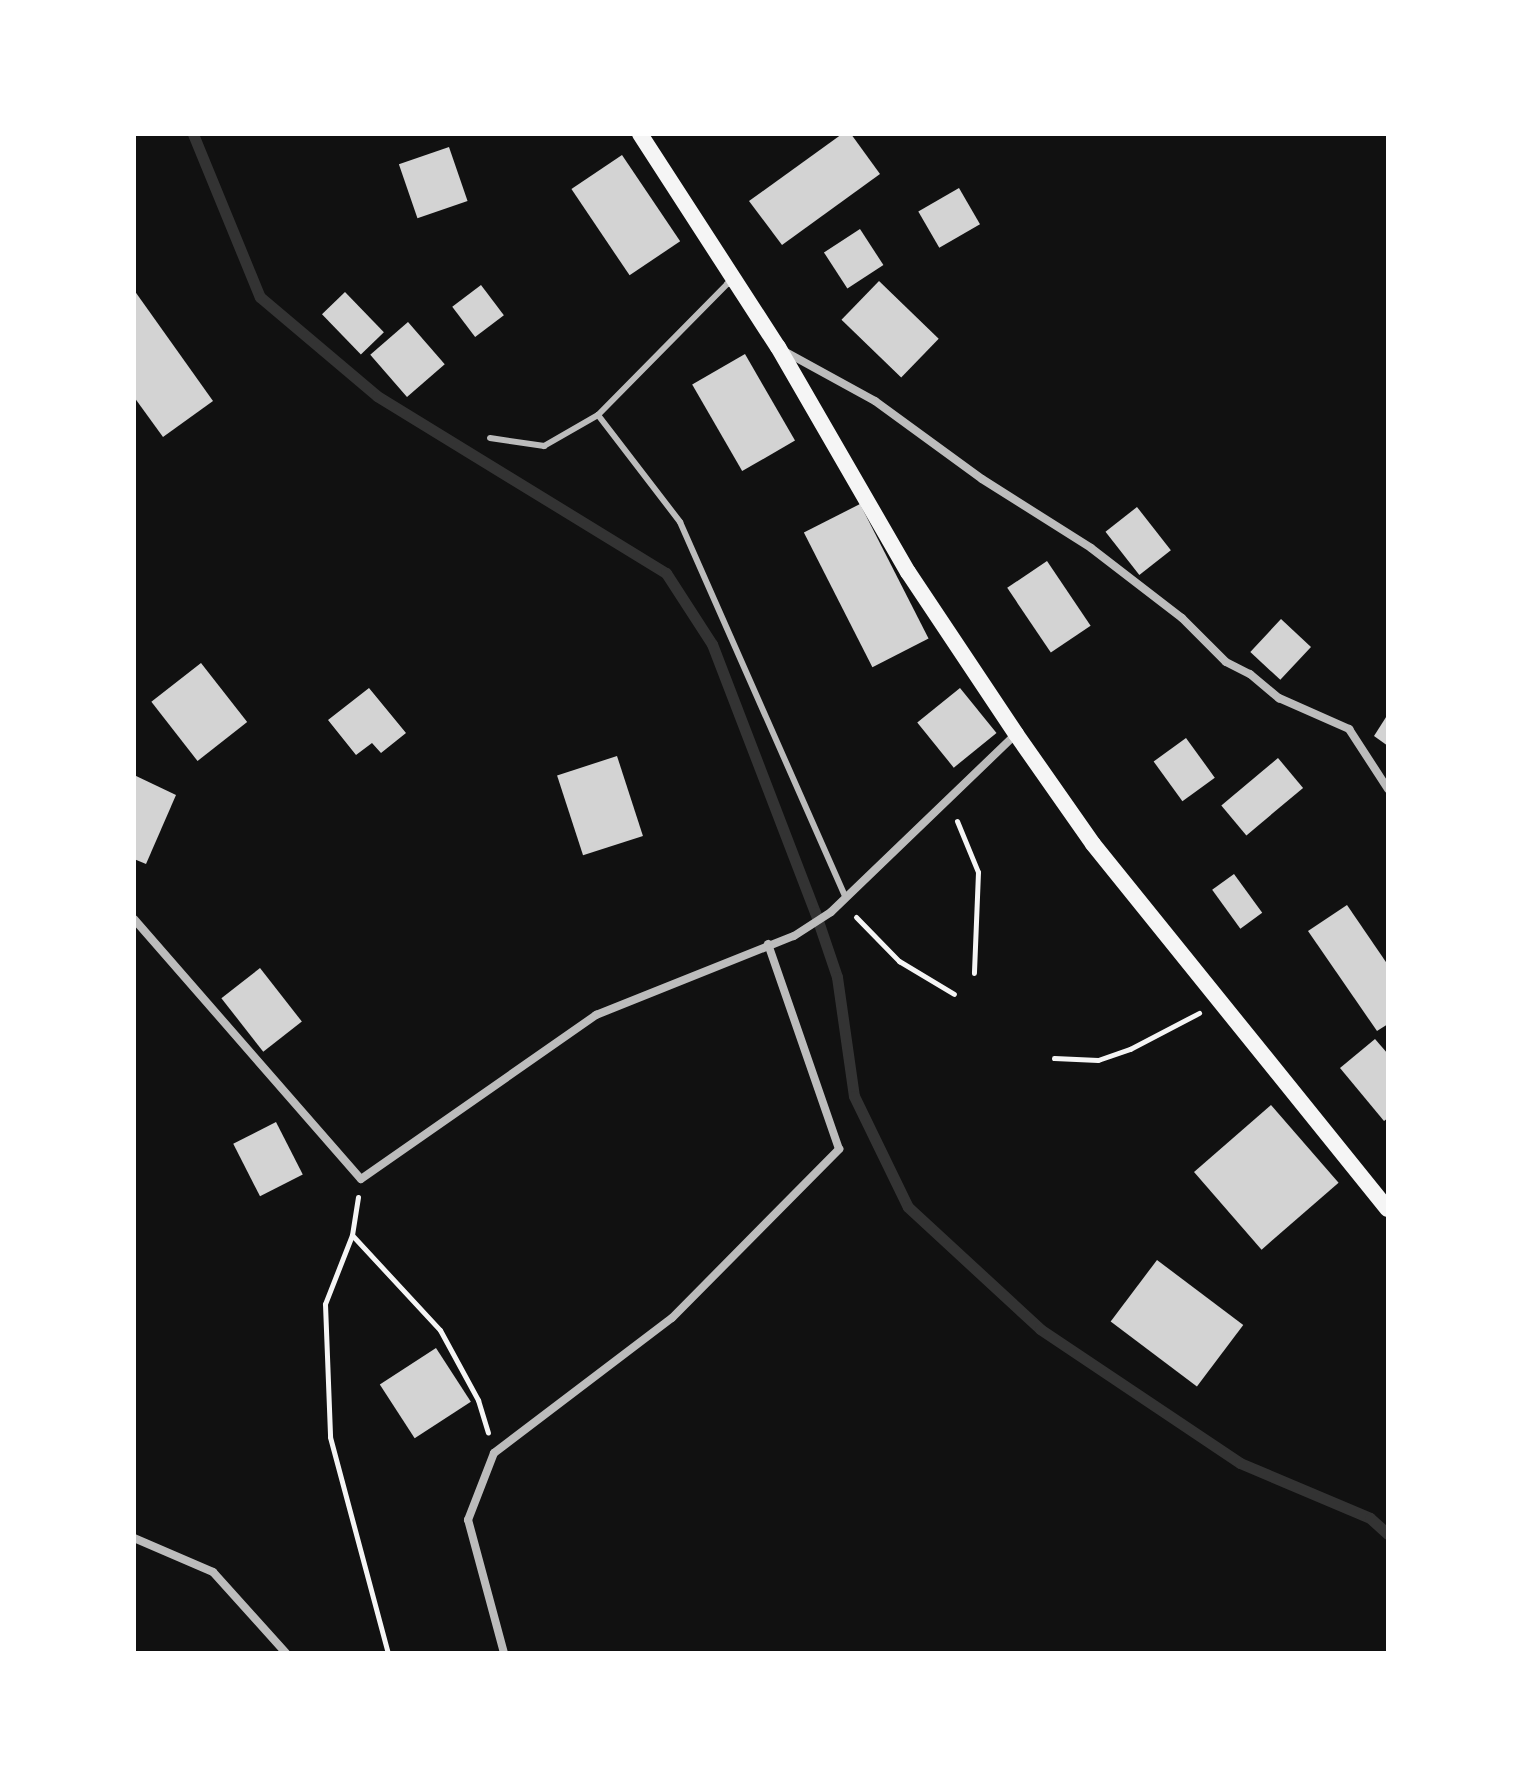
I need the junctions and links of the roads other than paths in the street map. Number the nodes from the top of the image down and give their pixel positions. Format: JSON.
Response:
{"nodes":[{"id":1,"x":640,"y":134,"type":"edge"},
{"id":2,"x":735,"y":284,"type":"junction"},
{"id":3,"x":778,"y":347,"type":"junction"},
{"id":4,"x":598,"y":415,"type":"junction"},
{"id":5,"x":490,"y":438,"type":"dead end"},
{"id":6,"x":1016,"y":734,"type":"junction"},
{"id":7,"x":1388,"y":789,"type":"edge"},
{"id":8,"x":846,"y":898,"type":"junction"},
{"id":9,"x":134,"y":919,"type":"edge"},
{"id":10,"x":768,"y":944,"type":"junction"},
{"id":11,"x":1388,"y":1209,"type":"edge"},
{"id":12,"x":134,"y":1538,"type":"edge"},
{"id":13,"x":286,"y":1653,"type":"edge"},
{"id":14,"x":504,"y":1653,"type":"edge"}],
"edges":[{"from":1,"to":2,"type":"main road"},
{"from":2,"to":3,"type":"main road"},
{"from":2,"to":4,"type":"lane"},
{"from":3,"to":6,"type":"main road"},
{"from":3,"to":7,"type":"street"},
{"from":4,"to":5,"type":"lane"},
{"from":4,"to":8,"type":"lane"},
{"from":6,"to":8,"type":"street"},
{"from":6,"to":11,"type":"main road"},
{"from":8,"to":10,"type":"street"},
{"from":9,"to":10,"type":"street"},
{"from":10,"to":14,"type":"street"},
{"from":12,"to":13,"type":"street"}]}
